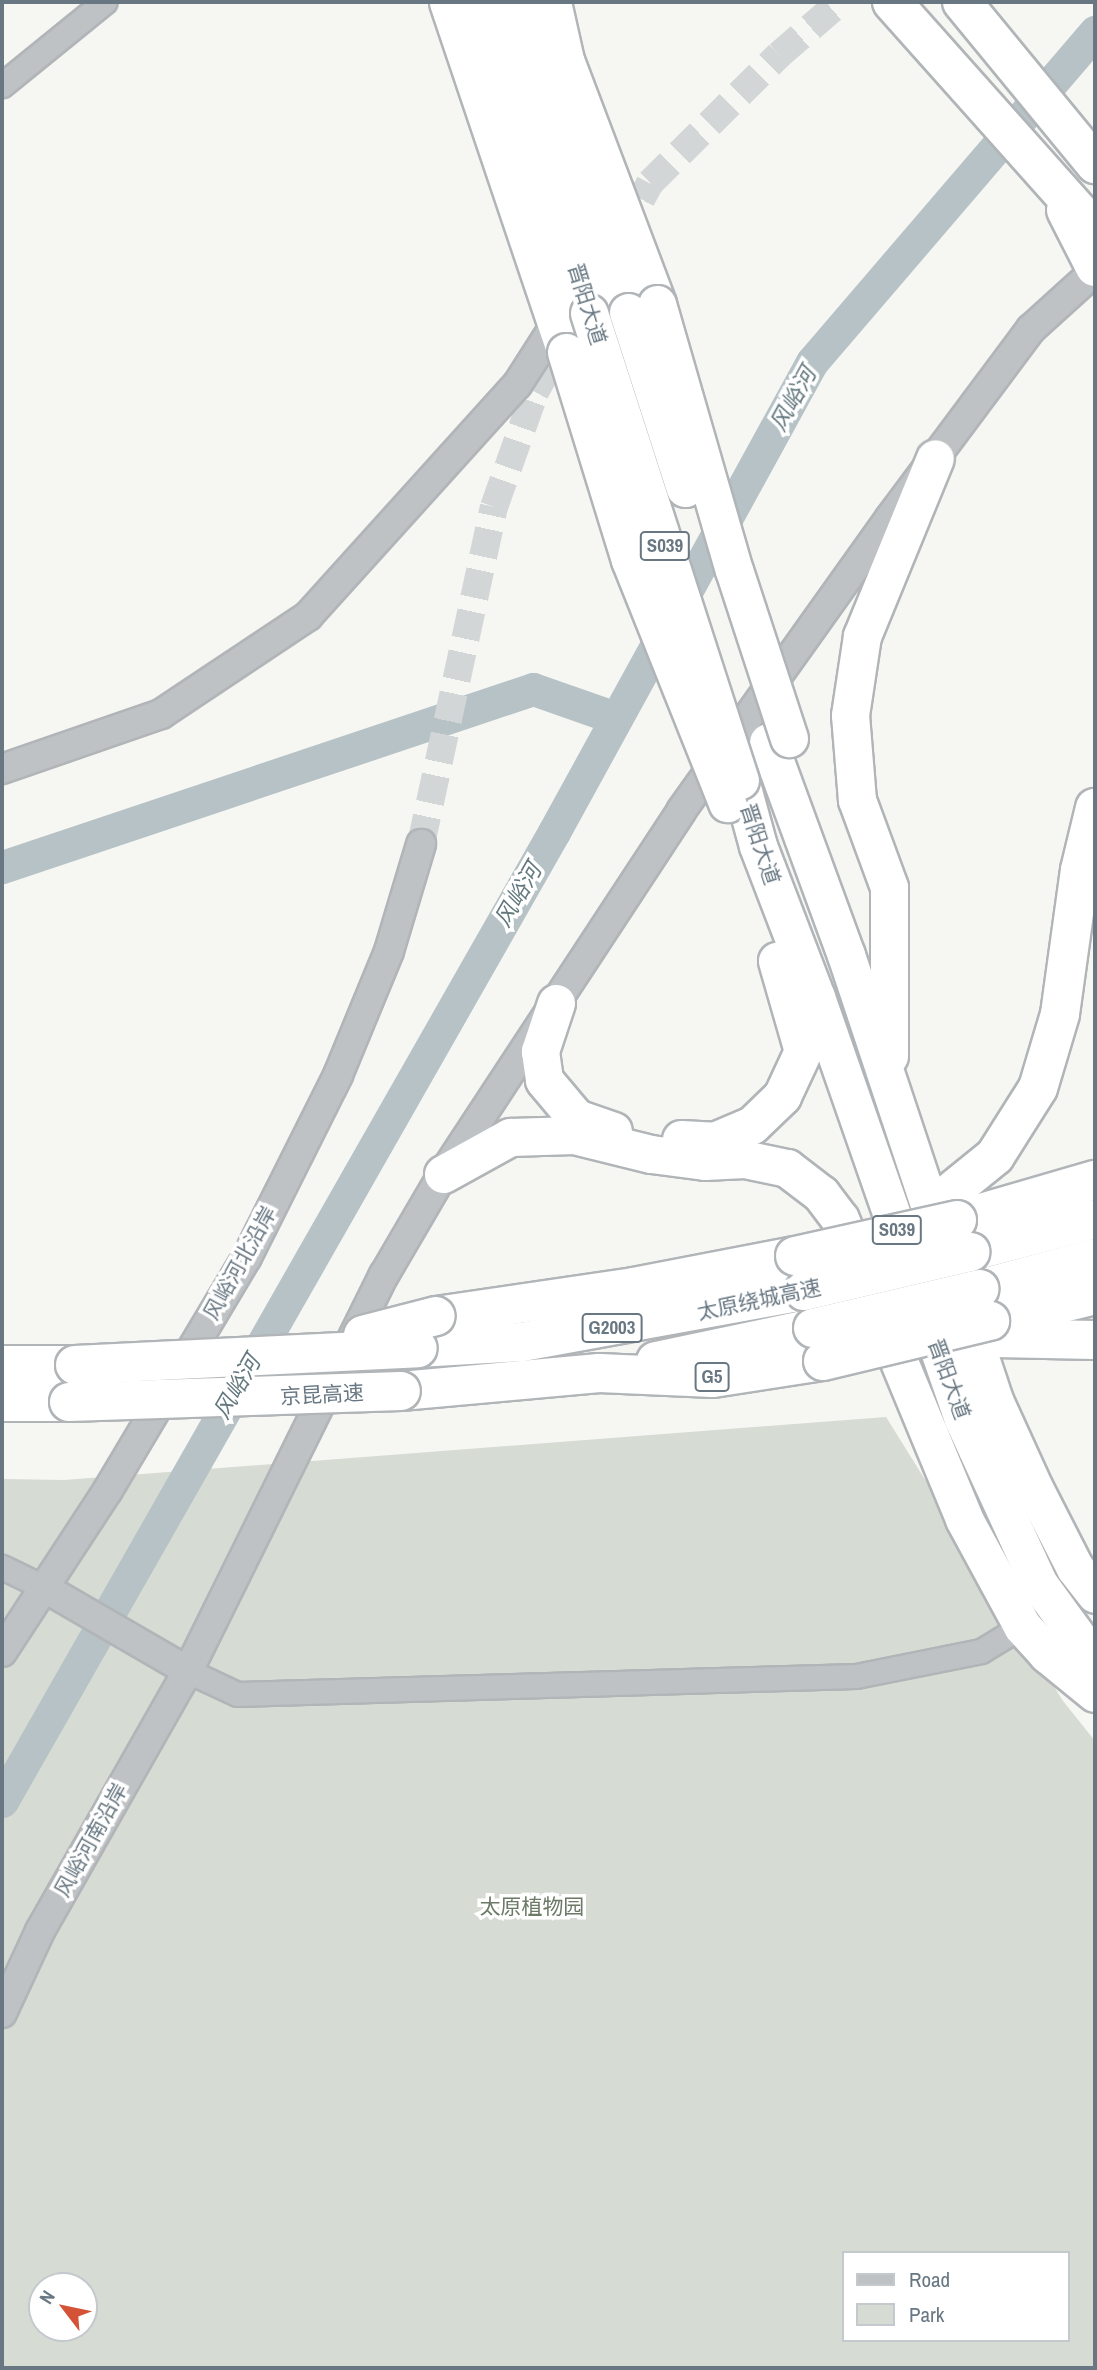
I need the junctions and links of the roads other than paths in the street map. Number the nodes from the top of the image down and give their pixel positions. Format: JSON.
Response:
{"nodes":[{"id":1,"x":104,"y":2,"type":"edge"},
{"id":2,"x":448,"y":2,"type":"edge"},
{"id":3,"x":552,"y":2,"type":"edge"},
{"id":4,"x":962,"y":2,"type":"edge"},
{"id":5,"x":498,"y":4,"type":"edge"},
{"id":6,"x":899,"y":9,"type":"edge"},
{"id":7,"x":2,"y":85,"type":"edge"},
{"id":8,"x":1095,"y":164,"type":"edge"},
{"id":9,"x":1057,"y":192,"type":"junction"},
{"id":10,"x":1095,"y":230,"type":"edge"},
{"id":11,"x":1095,"y":269,"type":"edge"},
{"id":12,"x":642,"y":308,"type":"junction"},
{"id":13,"x":570,"y":330,"type":"junction"},
{"id":14,"x":935,"y":458,"type":"junction"},
{"id":15,"x":2,"y":769,"type":"edge"},
{"id":16,"x":733,"y":791,"type":"junction"},
{"id":17,"x":1095,"y":808,"type":"edge"},
{"id":18,"x":421,"y":844,"type":"tunnel mouth"},
{"id":19,"x":556,"y":1003,"type":"junction"},
{"id":20,"x":889,"y":1089,"type":"junction"},
{"id":21,"x":443,"y":1174,"type":"junction"},
{"id":22,"x":1095,"y":1180,"type":"edge"},
{"id":23,"x":1095,"y":1219,"type":"edge"},
{"id":24,"x":958,"y":1222,"type":"junction"},
{"id":25,"x":1095,"y":1258,"type":"edge"},
{"id":26,"x":800,"y":1274,"type":"junction"},
{"id":27,"x":1095,"y":1295,"type":"edge"},
{"id":28,"x":988,"y":1316,"type":"junction"},
{"id":29,"x":1095,"y":1340,"type":"edge"},
{"id":30,"x":818,"y":1345,"type":"junction"},
{"id":31,"x":289,"y":1354,"type":"junction"},
{"id":32,"x":2,"y":1365,"type":"edge"},
{"id":33,"x":599,"y":1373,"type":"joint"},
{"id":34,"x":2,"y":1402,"type":"edge"},
{"id":35,"x":2,"y":1567,"type":"edge"},
{"id":36,"x":54,"y":1594,"type":"junction"},
{"id":37,"x":1095,"y":1594,"type":"edge"},
{"id":38,"x":1023,"y":1626,"type":"junction"},
{"id":39,"x":2,"y":1652,"type":"edge"},
{"id":40,"x":1095,"y":1661,"type":"edge"},
{"id":41,"x":181,"y":1667,"type":"junction"},
{"id":42,"x":1095,"y":1693,"type":"edge"},
{"id":43,"x":2,"y":2013,"type":"edge"}],
"edges":[{"from":1,"to":7,"type":"street"},
{"from":2,"to":13,"type":"highway","name":"晋阳大道"},
{"from":3,"to":12,"type":"highway","name":"晋阳大道","number":"S039"},
{"from":4,"to":8,"type":"highway"},
{"from":5,"to":12,"type":"highway","name":"晋阳大道","number":"S039"},
{"from":5,"to":13,"type":"highway","name":"晋阳大道","number":"S039"},
{"from":6,"to":9,"type":"highway"},
{"from":9,"to":10,"type":"highway"},
{"from":9,"to":11,"type":"highway"},
{"from":11,"to":14,"type":"street","name":"风峪河南沿岸"},
{"from":12,"to":20,"type":"highway","name":"晋阳大道","number":"S039","bridge":true},
{"from":13,"to":15,"type":"street"},
{"from":13,"to":16,"type":"highway","name":"晋阳大道","number":"S039","bridge":true},
{"from":14,"to":19,"type":"street","name":"风峪河南沿岸"},
{"from":14,"to":20,"type":"highway"},
{"from":16,"to":19,"type":"highway"},
{"from":16,"to":40,"type":"highway","name":"晋阳大道","number":"S039"},
{"from":17,"to":24,"type":"highway"},
{"from":18,"to":36,"type":"street","name":"风峪河北沿岸"},
{"from":19,"to":21,"type":"street","name":"风峪河南沿岸"},
{"from":20,"to":37,"type":"highway","name":"晋阳大道","number":"S039"},
{"from":21,"to":38,"type":"highway"},
{"from":21,"to":41,"type":"street","name":"风峪河南沿岸"},
{"from":22,"to":24,"type":"highway"},
{"from":23,"to":24,"type":"highway","name":"太原绕城高速","number":"G2003"},
{"from":24,"to":26,"type":"highway","name":"太原绕城高速","number":"G2003","bridge":true},
{"from":24,"to":26,"type":"highway","bridge":true},
{"from":25,"to":28,"type":"highway","name":"太原绕城高速","number":"G2003"},
{"from":26,"to":31,"type":"highway","bridge":true},
{"from":26,"to":31,"type":"highway","name":"太原绕城高速","number":"G2003","bridge":true},
{"from":27,"to":28,"type":"highway"},
{"from":28,"to":29,"type":"highway"},
{"from":28,"to":30,"type":"highway","name":"太原绕城高速","number":"G2003","bridge":true},
{"from":28,"to":30,"type":"highway","bridge":true},
{"from":30,"to":33,"type":"highway","name":"太原绕城高速","number":"G2003"},
{"from":31,"to":32,"type":"highway","name":"京昆高速","bridge":true},
{"from":33,"to":34,"type":"highway","name":"京昆高速","bridge":true},
{"from":35,"to":36,"type":"street"},
{"from":36,"to":39,"type":"street","name":"风峪河北沿岸"},
{"from":36,"to":41,"type":"street"},
{"from":38,"to":41,"type":"street"},
{"from":38,"to":42,"type":"highway"},
{"from":41,"to":43,"type":"street","name":"风峪河南沿岸"}]}
